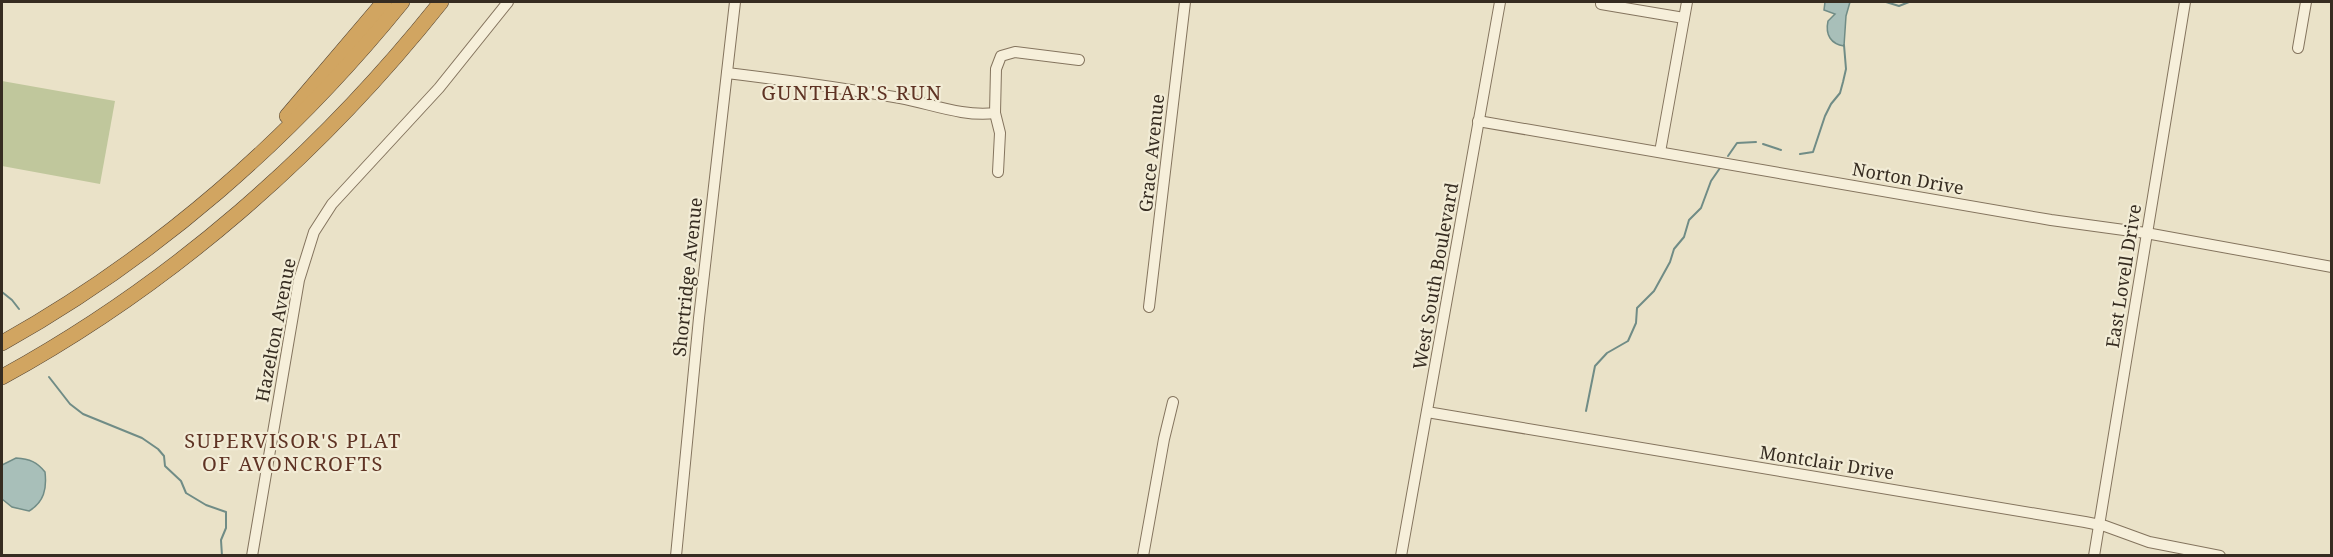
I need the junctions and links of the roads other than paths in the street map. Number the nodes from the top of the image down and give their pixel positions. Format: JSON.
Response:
{"nodes":[{"id":1,"x":384,"y":2,"type":"edge"},
{"id":2,"x":402,"y":2,"type":"edge"},
{"id":3,"x":441,"y":2,"type":"edge"},
{"id":4,"x":508,"y":2,"type":"edge"},
{"id":5,"x":735,"y":2,"type":"edge"},
{"id":6,"x":1185,"y":2,"type":"edge"},
{"id":7,"x":1500,"y":2,"type":"edge"},
{"id":8,"x":1688,"y":2,"type":"edge"},
{"id":9,"x":2185,"y":2,"type":"edge"},
{"id":10,"x":2306,"y":2,"type":"edge"},
{"id":11,"x":1601,"y":4,"type":"dead end"},
{"id":12,"x":1684,"y":18,"type":"junction"},
{"id":13,"x":2298,"y":48,"type":"dead end"},
{"id":14,"x":1079,"y":60,"type":"dead end"},
{"id":15,"x":727,"y":74,"type":"junction"},
{"id":16,"x":995,"y":112,"type":"junction"},
{"id":17,"x":1478,"y":121,"type":"junction"},
{"id":18,"x":1660,"y":152,"type":"junction"},
{"id":19,"x":998,"y":172,"type":"dead end"},
{"id":20,"x":210,"y":198,"type":"junction"},
{"id":21,"x":2146,"y":233,"type":"junction"},
{"id":22,"x":2331,"y":267,"type":"edge"},
{"id":23,"x":1149,"y":307,"type":"dead end"},
{"id":24,"x":2,"y":343,"type":"edge"},
{"id":25,"x":2,"y":378,"type":"edge"},
{"id":26,"x":1173,"y":402,"type":"dead end"},
{"id":27,"x":1427,"y":412,"type":"junction"},
{"id":28,"x":2099,"y":525,"type":"junction"},
{"id":29,"x":252,"y":555,"type":"edge"},
{"id":30,"x":676,"y":555,"type":"edge"},
{"id":31,"x":1143,"y":555,"type":"edge"},
{"id":32,"x":1401,"y":555,"type":"edge"},
{"id":33,"x":2094,"y":555,"type":"edge"},
{"id":34,"x":2220,"y":555,"type":"edge"}],
"edges":[{"from":1,"to":20,"type":"highway"},
{"from":2,"to":20,"type":"highway"},
{"from":3,"to":25,"type":"highway"},
{"from":4,"to":29,"type":"street","name":"Hazelton Avenue"},
{"from":5,"to":15,"type":"street","name":"Shortridge Avenue"},
{"from":6,"to":23,"type":"street","name":"Grace Avenue"},
{"from":7,"to":17,"type":"street","name":"West South Boulevard"},
{"from":8,"to":12,"type":"street"},
{"from":9,"to":21,"type":"street","name":"East Lovell Drive"},
{"from":10,"to":13,"type":"street"},
{"from":11,"to":12,"type":"street"},
{"from":12,"to":18,"type":"street"},
{"from":14,"to":16,"type":"street"},
{"from":15,"to":16,"type":"street"},
{"from":15,"to":30,"type":"street","name":"Shortridge Avenue"},
{"from":16,"to":19,"type":"street"},
{"from":17,"to":18,"type":"street","name":"Norton Drive"},
{"from":17,"to":27,"type":"street","name":"West South Boulevard"},
{"from":18,"to":21,"type":"street","name":"Norton Drive"},
{"from":20,"to":24,"type":"highway"},
{"from":21,"to":22,"type":"street","name":"Norton Drive"},
{"from":21,"to":28,"type":"street","name":"East Lovell Drive"},
{"from":26,"to":31,"type":"street"},
{"from":27,"to":28,"type":"street","name":"Montclair Drive"},
{"from":27,"to":32,"type":"street","name":"West South Boulevard"},
{"from":28,"to":33,"type":"street","name":"East Lovell Drive"},
{"from":28,"to":34,"type":"street","name":"Montclair Drive"}]}
